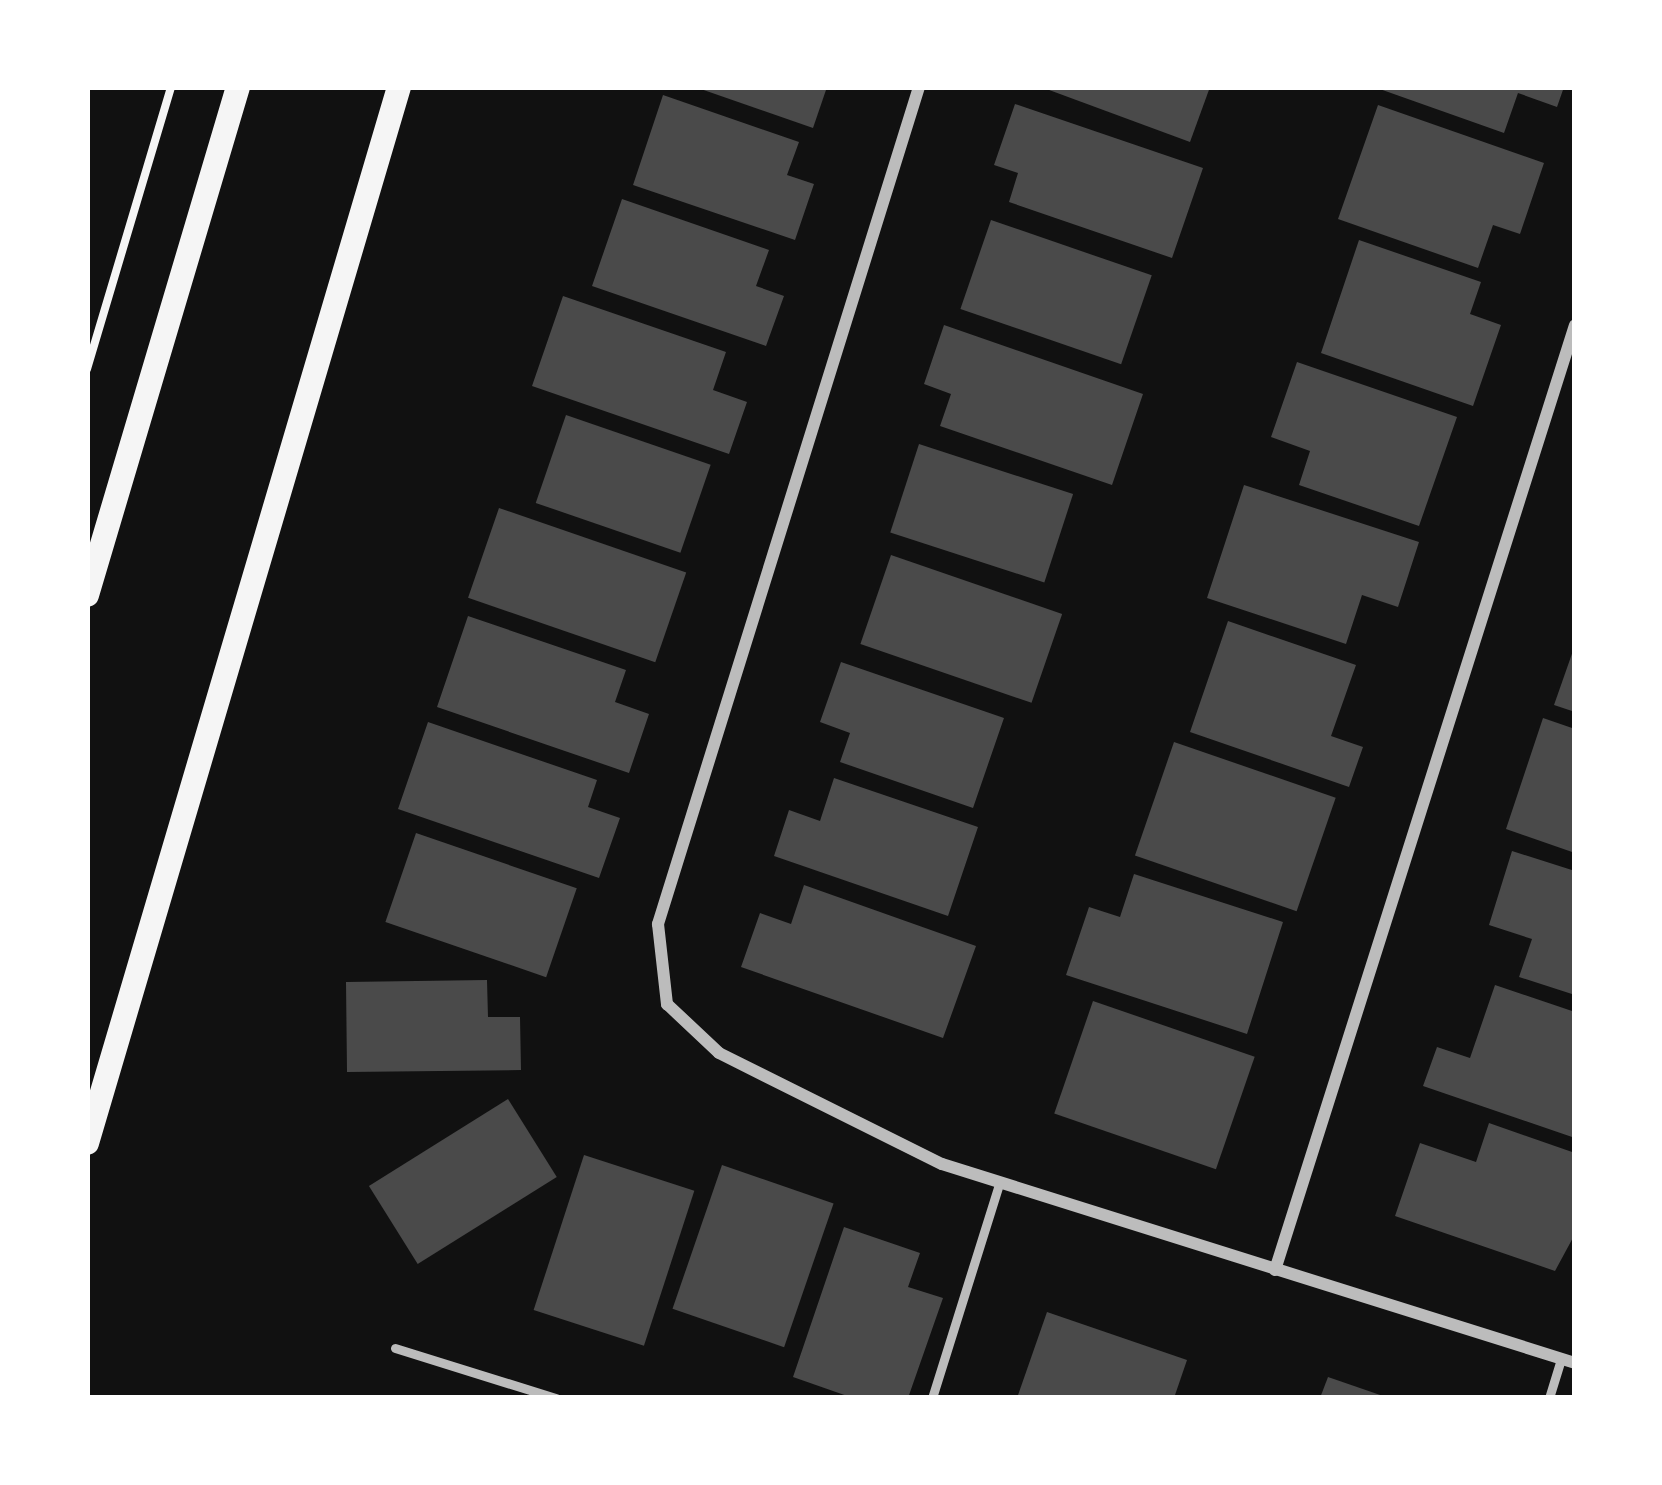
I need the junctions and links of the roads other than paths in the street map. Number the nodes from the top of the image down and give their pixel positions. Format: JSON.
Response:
{"nodes":[{"id":1,"x":238,"y":87,"type":"edge"},
{"id":2,"x":399,"y":87,"type":"edge"},
{"id":3,"x":919,"y":87,"type":"edge"},
{"id":4,"x":1575,"y":325,"type":"edge"},
{"id":5,"x":87,"y":595,"type":"edge"},
{"id":6,"x":87,"y":1143,"type":"edge"},
{"id":7,"x":999,"y":1184,"type":"junction"},
{"id":8,"x":1275,"y":1270,"type":"junction"},
{"id":9,"x":395,"y":1348,"type":"dead end"},
{"id":10,"x":1568,"y":1361,"type":"edge"},
{"id":11,"x":556,"y":1398,"type":"edge"},
{"id":12,"x":932,"y":1398,"type":"edge"},
{"id":13,"x":1549,"y":1398,"type":"edge"}],
"edges":[{"from":1,"to":5,"type":"main road"},
{"from":2,"to":6,"type":"main road"},
{"from":3,"to":7,"type":"street"},
{"from":4,"to":8,"type":"street"},
{"from":7,"to":8,"type":"street"},
{"from":7,"to":12,"type":"lane"},
{"from":8,"to":10,"type":"street"},
{"from":9,"to":11,"type":"lane"},
{"from":10,"to":13,"type":"lane"}]}
